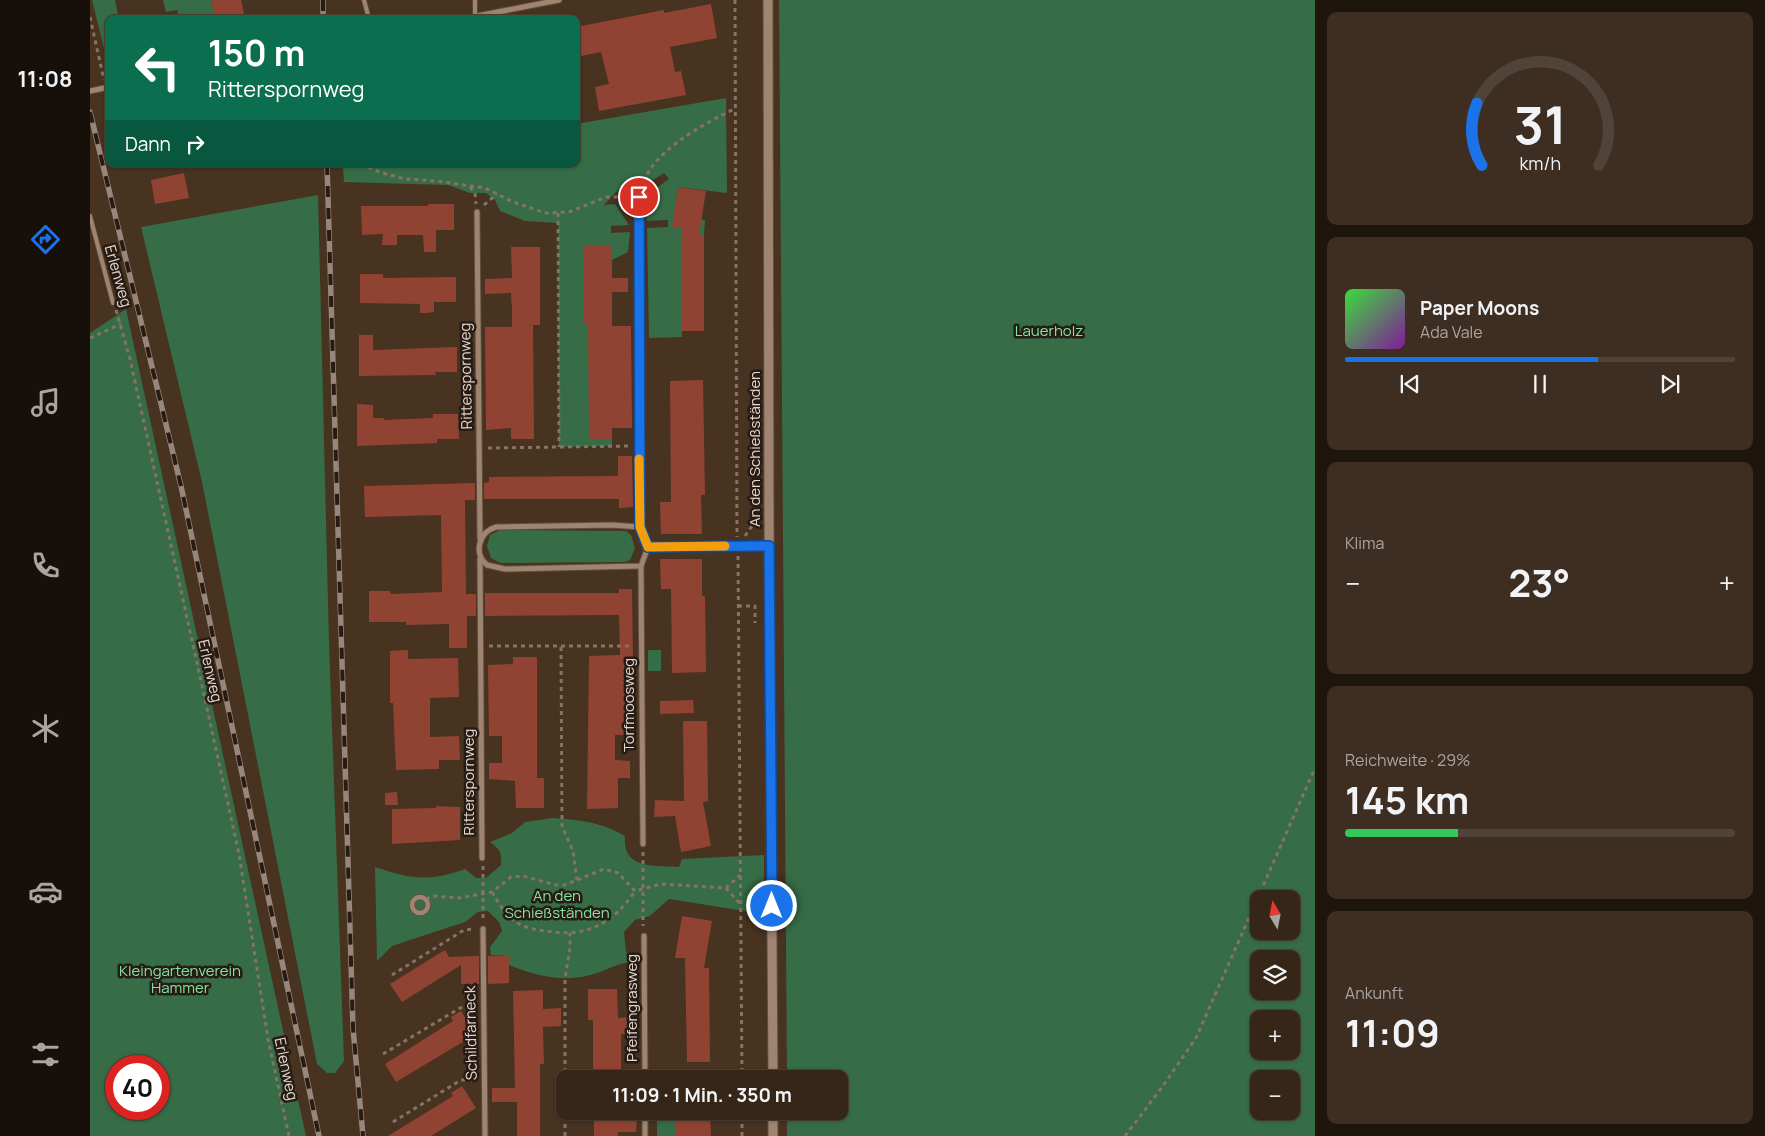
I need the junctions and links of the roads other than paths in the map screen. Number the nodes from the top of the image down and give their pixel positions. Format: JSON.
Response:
{"nodes":[{"id":1,"x":364,"y":0,"type":"edge"},
{"id":2,"x":475,"y":0,"type":"edge"},
{"id":3,"x":560,"y":0,"type":"edge"},
{"id":4,"x":768,"y":0,"type":"edge"},
{"id":5,"x":368,"y":15,"type":"edge"},
{"id":6,"x":475,"y":15,"type":"edge"},
{"id":7,"x":480,"y":15,"type":"edge"},
{"id":8,"x":105,"y":88,"type":"edge"},
{"id":9,"x":90,"y":91,"type":"edge"},
{"id":10,"x":639,"y":197,"type":"road end"},
{"id":11,"x":477,"y":212,"type":"road end"},
{"id":12,"x":90,"y":216,"type":"edge"},
{"id":13,"x":114,"y":303,"type":"road end"},
{"id":14,"x":640,"y":527,"type":"junction"},
{"id":15,"x":480,"y":540,"type":"junction"},
{"id":16,"x":769,"y":546,"type":"junction"},
{"id":17,"x":648,"y":547,"type":"junction"},
{"id":18,"x":480,"y":556,"type":"junction"},
{"id":19,"x":640,"y":566,"type":"junction"},
{"id":20,"x":643,"y":844,"type":"road end"},
{"id":21,"x":482,"y":858,"type":"road end"},
{"id":22,"x":483,"y":929,"type":"road end"},
{"id":23,"x":644,"y":936,"type":"road end"},
{"id":24,"x":645,"y":1070,"type":"edge"},
{"id":25,"x":773,"y":1070,"type":"edge"},
{"id":26,"x":645,"y":1120,"type":"edge"},
{"id":27,"x":773,"y":1120,"type":"edge"},
{"id":28,"x":485,"y":1136,"type":"edge"},
{"id":29,"x":645,"y":1136,"type":"edge"},
{"id":30,"x":774,"y":1136,"type":"edge"}],
"edges":[{"from":1,"to":5,"type":"lane"},
{"from":2,"to":6,"type":"lane"},
{"from":3,"to":7,"type":"street"},
{"from":4,"to":16,"type":"street","name":"An den Schießständen"},
{"from":8,"to":9,"type":"street"},
{"from":10,"to":14,"type":"street"},
{"from":11,"to":15,"type":"street","name":"Ritterspornweg"},
{"from":12,"to":13,"type":"lane","name":"Erlenweg"},
{"from":14,"to":15,"type":"street"},
{"from":14,"to":17,"type":"street"},
{"from":15,"to":18,"type":"street","name":"Ritterspornweg"},
{"from":16,"to":17,"type":"street"},
{"from":16,"to":25,"type":"street","name":"An den Schießständen"},
{"from":17,"to":19,"type":"street"},
{"from":18,"to":19,"type":"street"},
{"from":18,"to":21,"type":"street","name":"Ritterspornweg"},
{"from":19,"to":20,"type":"street","name":"Torfmoosweg"},
{"from":22,"to":28,"type":"street","name":"Schildfarneck"},
{"from":23,"to":24,"type":"street","name":"Pfeifengrasweg"},
{"from":26,"to":29,"type":"street"},
{"from":27,"to":30,"type":"street"}]}
